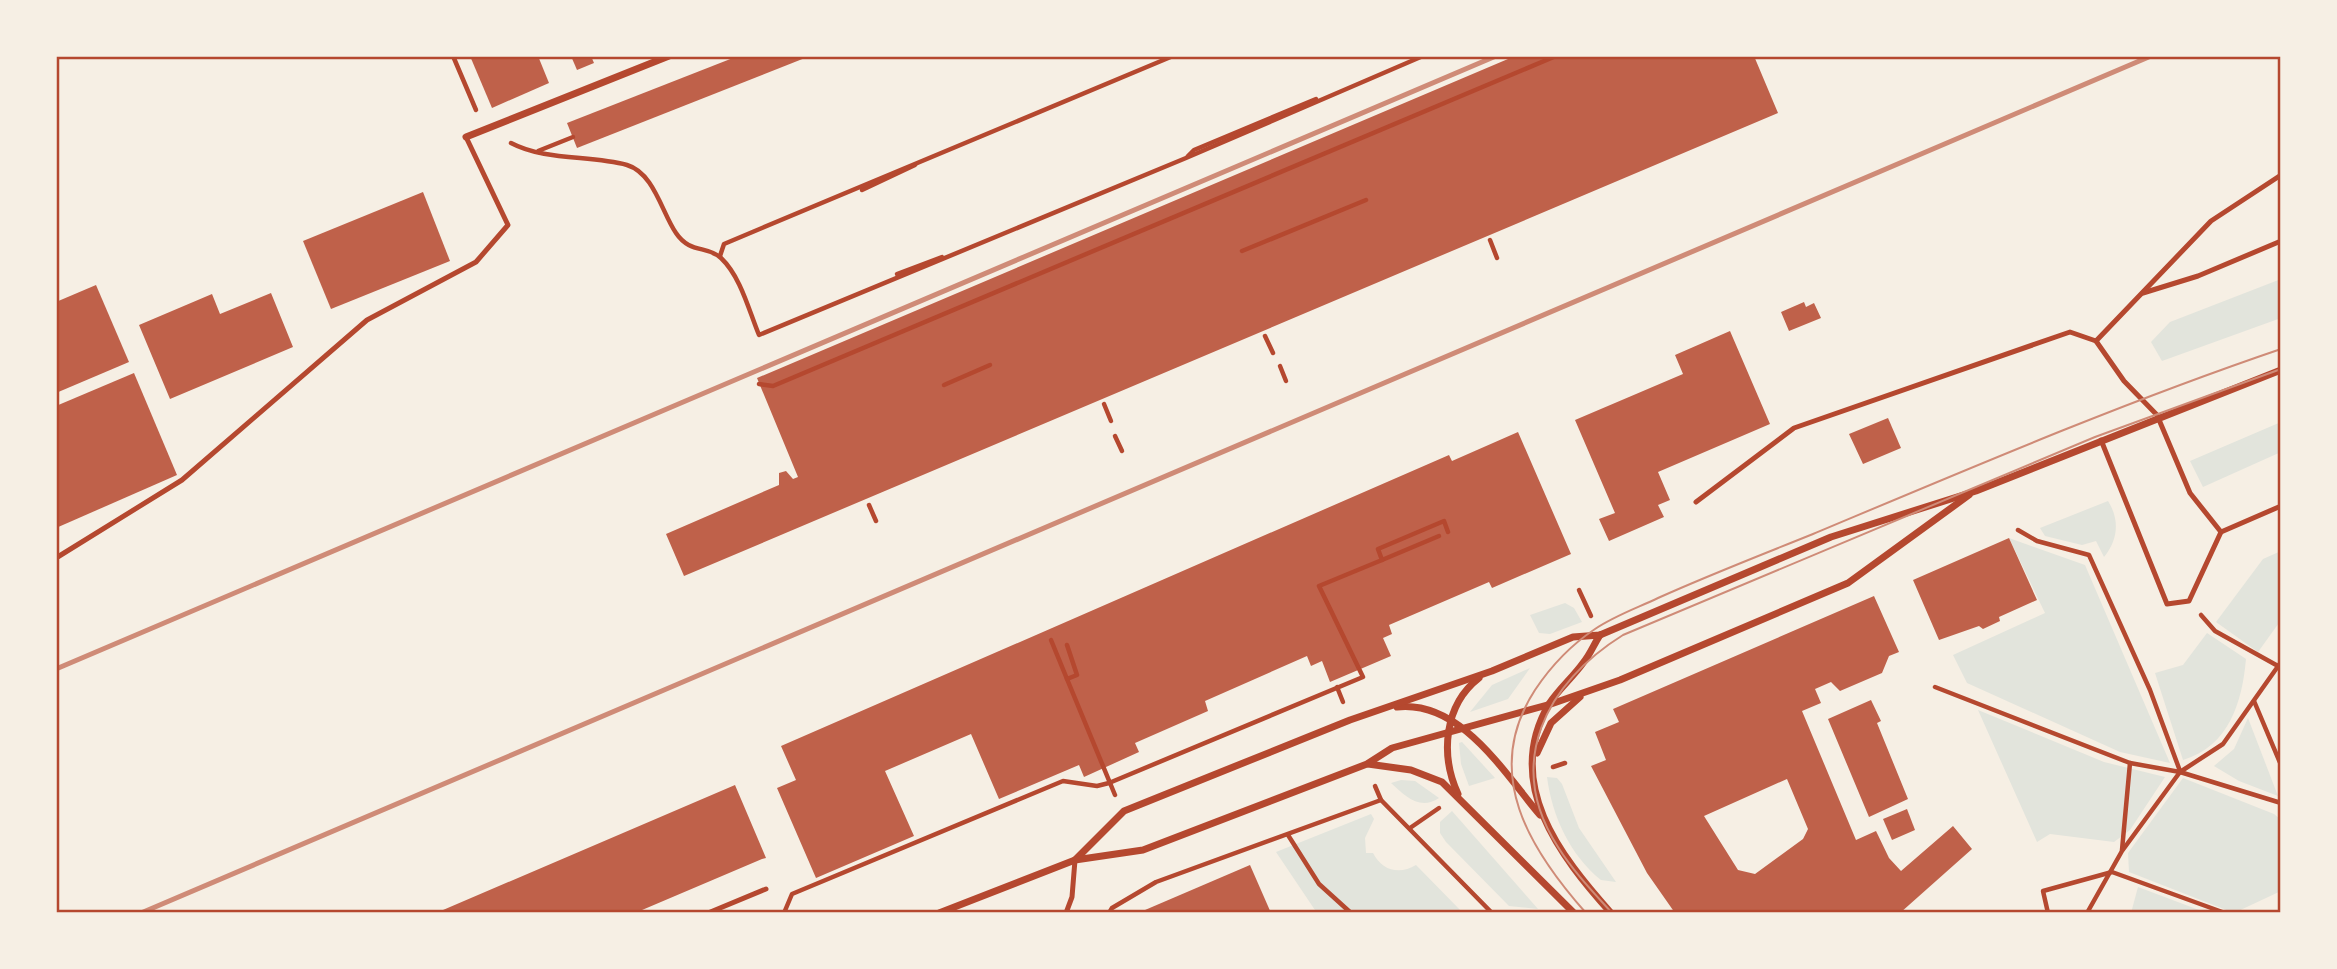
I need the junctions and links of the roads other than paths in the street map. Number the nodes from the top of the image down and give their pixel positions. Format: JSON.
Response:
{"nodes":[{"id":1,"x":668,"y":56,"type":"edge"},
{"id":2,"x":466,"y":137,"type":"joint"},
{"id":3,"x":2281,"y":174,"type":"edge"},
{"id":4,"x":2281,"y":242,"type":"edge"},
{"id":5,"x":2141,"y":294,"type":"junction"},
{"id":6,"x":2096,"y":341,"type":"junction"},
{"id":7,"x":2281,"y":370,"type":"edge"},
{"id":8,"x":2158,"y":416,"type":"junction"},
{"id":9,"x":2101,"y":440,"type":"junction"},
{"id":10,"x":1976,"y":491,"type":"junction"},
{"id":11,"x":1696,"y":502,"type":"dead end"},
{"id":12,"x":2281,"y":506,"type":"edge"},
{"id":13,"x":2221,"y":532,"type":"junction"},
{"id":14,"x":56,"y":558,"type":"edge"},
{"id":15,"x":1600,"y":635,"type":"junction"},
{"id":16,"x":1492,"y":671,"type":"junction"},
{"id":17,"x":1586,"y":692,"type":"junction"},
{"id":18,"x":1549,"y":704,"type":"junction"},
{"id":19,"x":1382,"y":709,"type":"junction"},
{"id":20,"x":1451,"y":720,"type":"junction"},
{"id":21,"x":1459,"y":727,"type":"junction"},
{"id":22,"x":1449,"y":730,"type":"junction"},
{"id":23,"x":1367,"y":764,"type":"junction"},
{"id":24,"x":1533,"y":774,"type":"junction"},
{"id":25,"x":1461,"y":800,"type":"junction"},
{"id":26,"x":1543,"y":819,"type":"junction"},
{"id":27,"x":1075,"y":860,"type":"junction"},
{"id":28,"x":766,"y":889,"type":"dead end"},
{"id":29,"x":708,"y":913,"type":"edge"},
{"id":30,"x":939,"y":913,"type":"edge"},
{"id":31,"x":1066,"y":913,"type":"edge"},
{"id":32,"x":1574,"y":913,"type":"edge"},
{"id":33,"x":1611,"y":913,"type":"edge"}],
"edges":[{"from":1,"to":2,"type":"street"},
{"from":2,"to":14,"type":"lane"},
{"from":3,"to":5,"type":"lane"},
{"from":4,"to":5,"type":"lane"},
{"from":5,"to":6,"type":"lane"},
{"from":6,"to":8,"type":"lane"},
{"from":6,"to":11,"type":"lane"},
{"from":7,"to":8,"type":"street"},
{"from":8,"to":9,"type":"street"},
{"from":8,"to":13,"type":"lane"},
{"from":9,"to":10,"type":"street"},
{"from":9,"to":13,"type":"lane"},
{"from":10,"to":15,"type":"street"},
{"from":10,"to":17,"type":"street"},
{"from":12,"to":13,"type":"lane"},
{"from":15,"to":16,"type":"street"},
{"from":15,"to":18,"type":"street"},
{"from":16,"to":19,"type":"street"},
{"from":16,"to":20,"type":"street"},
{"from":17,"to":18,"type":"street"},
{"from":17,"to":24,"type":"street"},
{"from":18,"to":21,"type":"street"},
{"from":18,"to":24,"type":"street"},
{"from":19,"to":20,"type":"street"},
{"from":19,"to":27,"type":"street"},
{"from":20,"to":21,"type":"street"},
{"from":20,"to":22,"type":"street"},
{"from":21,"to":22,"type":"street"},
{"from":21,"to":26,"type":"street"},
{"from":22,"to":23,"type":"street"},
{"from":22,"to":25,"type":"street"},
{"from":23,"to":25,"type":"street"},
{"from":23,"to":27,"type":"street"},
{"from":24,"to":26,"type":"street"},
{"from":25,"to":32,"type":"street"},
{"from":26,"to":33,"type":"street"},
{"from":27,"to":30,"type":"street"},
{"from":27,"to":31,"type":"lane"},
{"from":28,"to":29,"type":"lane"}]}
